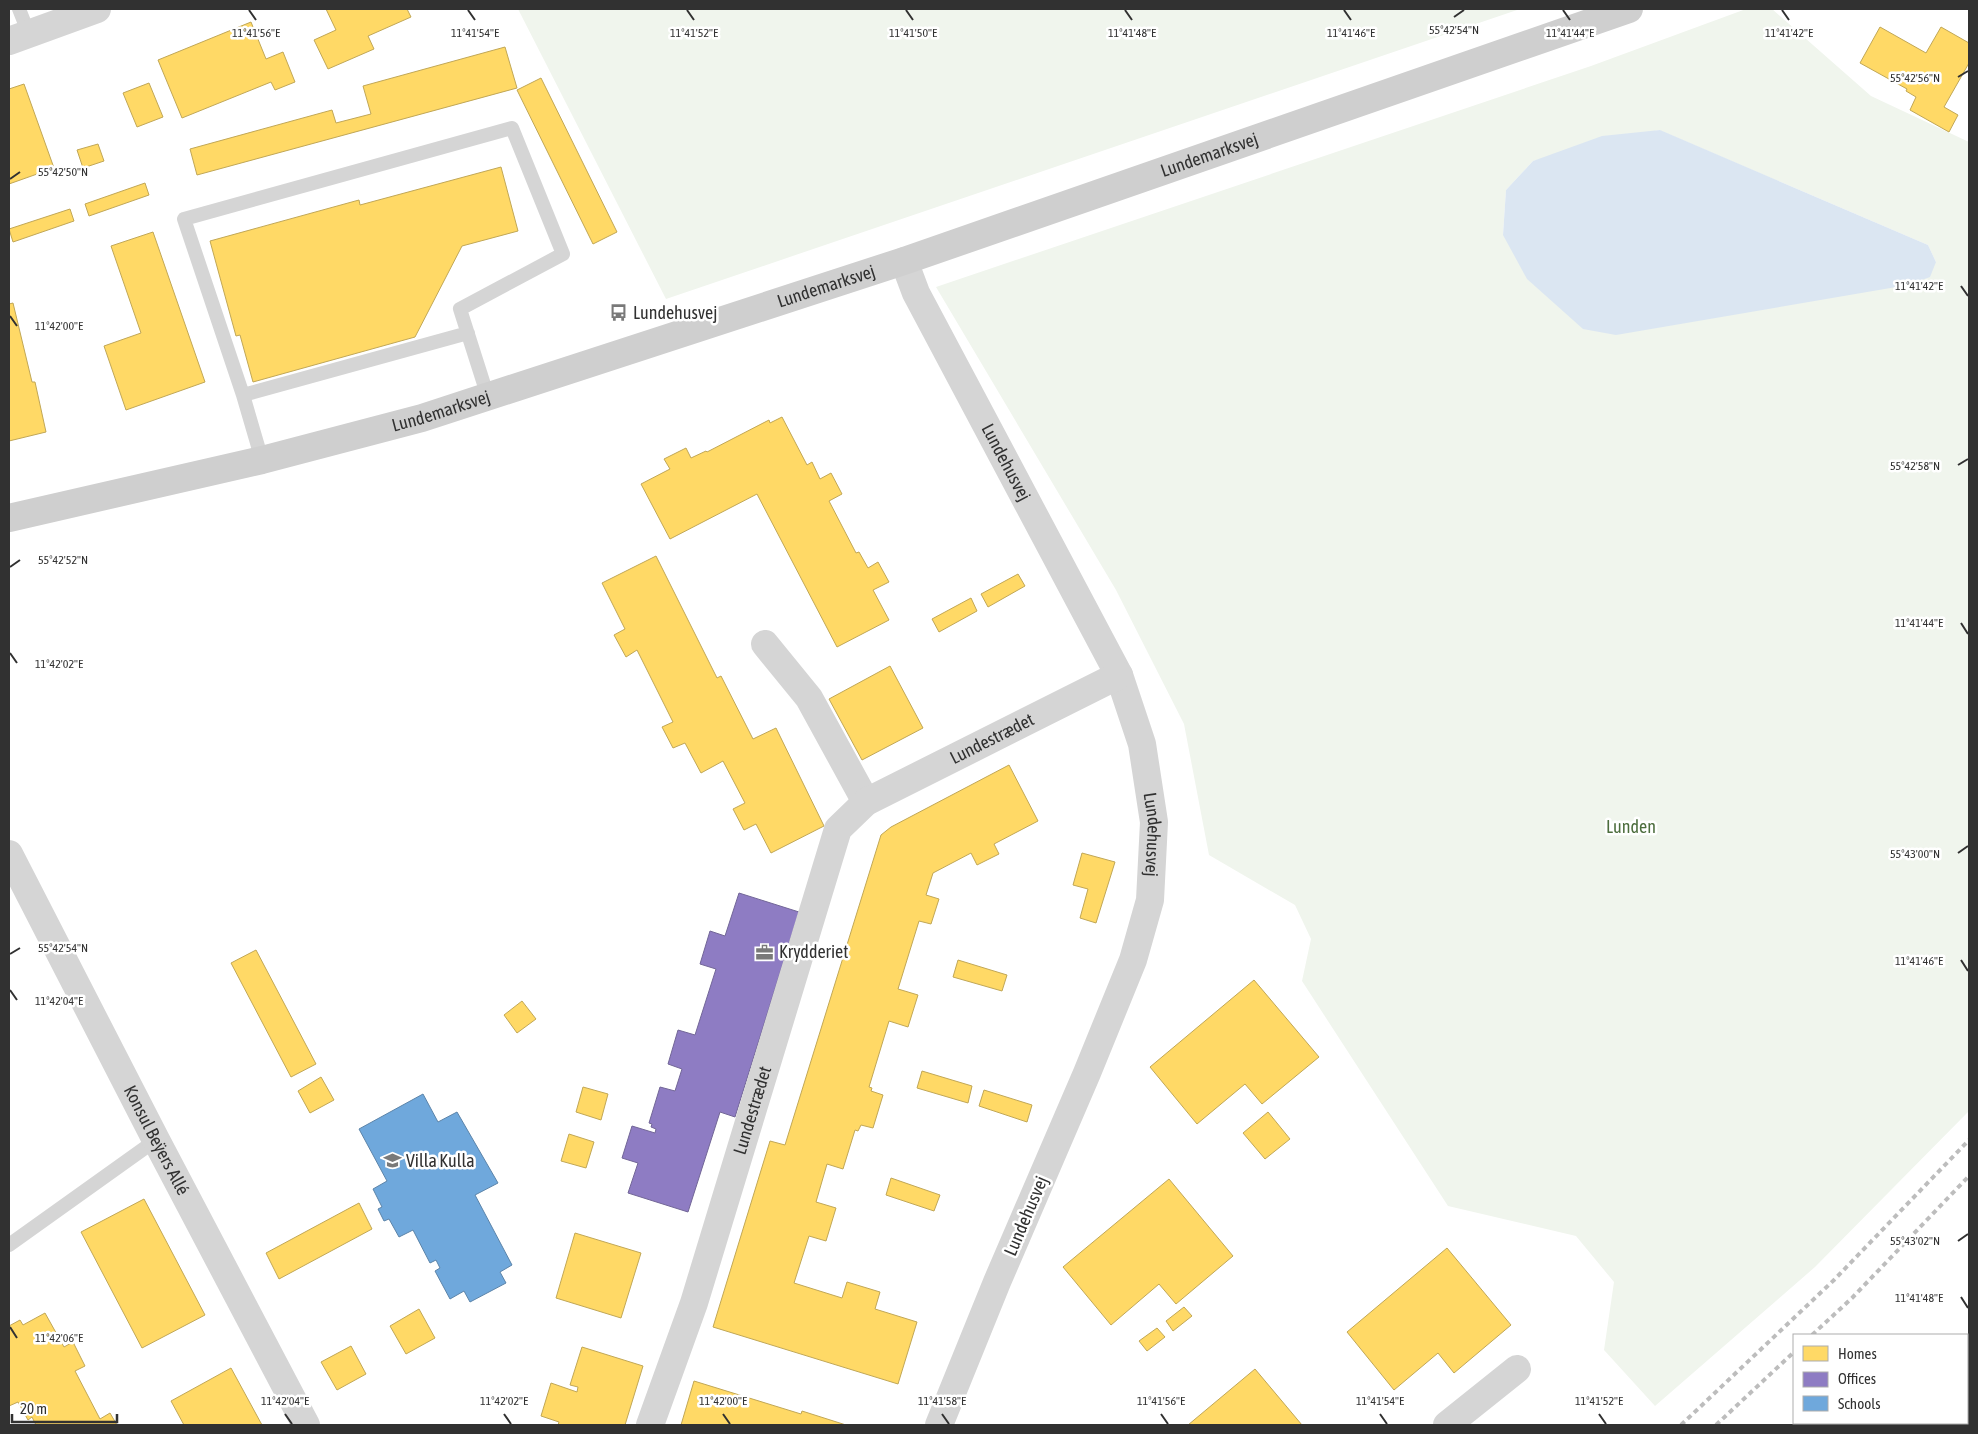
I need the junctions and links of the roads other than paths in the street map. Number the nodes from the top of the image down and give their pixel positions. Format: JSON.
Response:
{"nodes":[{"id":1,"x":20,"y":9,"type":"edge"},
{"id":2,"x":97,"y":9,"type":"edge"},
{"id":3,"x":1629,"y":9,"type":"edge"},
{"id":4,"x":19,"y":37,"type":"edge"},
{"id":5,"x":904,"y":261,"type":"junction"},
{"id":6,"x":468,"y":333,"type":"junction"},
{"id":7,"x":243,"y":395,"type":"junction"},
{"id":8,"x":488,"y":397,"type":"junction"},
{"id":9,"x":262,"y":460,"type":"junction"},
{"id":10,"x":9,"y":518,"type":"edge"},
{"id":11,"x":765,"y":644,"type":"dead end"},
{"id":12,"x":1119,"y":675,"type":"junction"},
{"id":13,"x":866,"y":802,"type":"junction"},
{"id":14,"x":9,"y":854,"type":"edge"},
{"id":15,"x":156,"y":1140,"type":"junction"},
{"id":16,"x":9,"y":1244,"type":"edge"},
{"id":17,"x":1517,"y":1369,"type":"dead end"},
{"id":18,"x":306,"y":1425,"type":"edge"},
{"id":19,"x":650,"y":1425,"type":"edge"},
{"id":20,"x":939,"y":1425,"type":"edge"},
{"id":21,"x":1447,"y":1425,"type":"edge"}],
"edges":[{"from":1,"to":4,"type":"lane"},
{"from":2,"to":4,"type":"street"},
{"from":3,"to":5,"type":"street","name":"Lundemarksvej"},
{"from":5,"to":8,"type":"street","name":"Lundemarksvej"},
{"from":5,"to":12,"type":"street","name":"Lundehusvej"},
{"from":6,"to":7,"type":"lane"},
{"from":6,"to":7,"type":"lane"},
{"from":6,"to":8,"type":"lane"},
{"from":7,"to":9,"type":"lane"},
{"from":8,"to":9,"type":"street","name":"Lundemarksvej"},
{"from":9,"to":10,"type":"street","name":"Lundemarksvej"},
{"from":11,"to":13,"type":"street"},
{"from":12,"to":13,"type":"street","name":"Lundestrædet"},
{"from":12,"to":20,"type":"street","name":"Lundehusvej"},
{"from":13,"to":19,"type":"street","name":"Lundestrædet"},
{"from":14,"to":15,"type":"street","name":"Konsul Beÿers Allé"},
{"from":15,"to":16,"type":"lane"},
{"from":15,"to":18,"type":"street","name":"Konsul Beÿers Allé"},
{"from":17,"to":21,"type":"street"}]}
